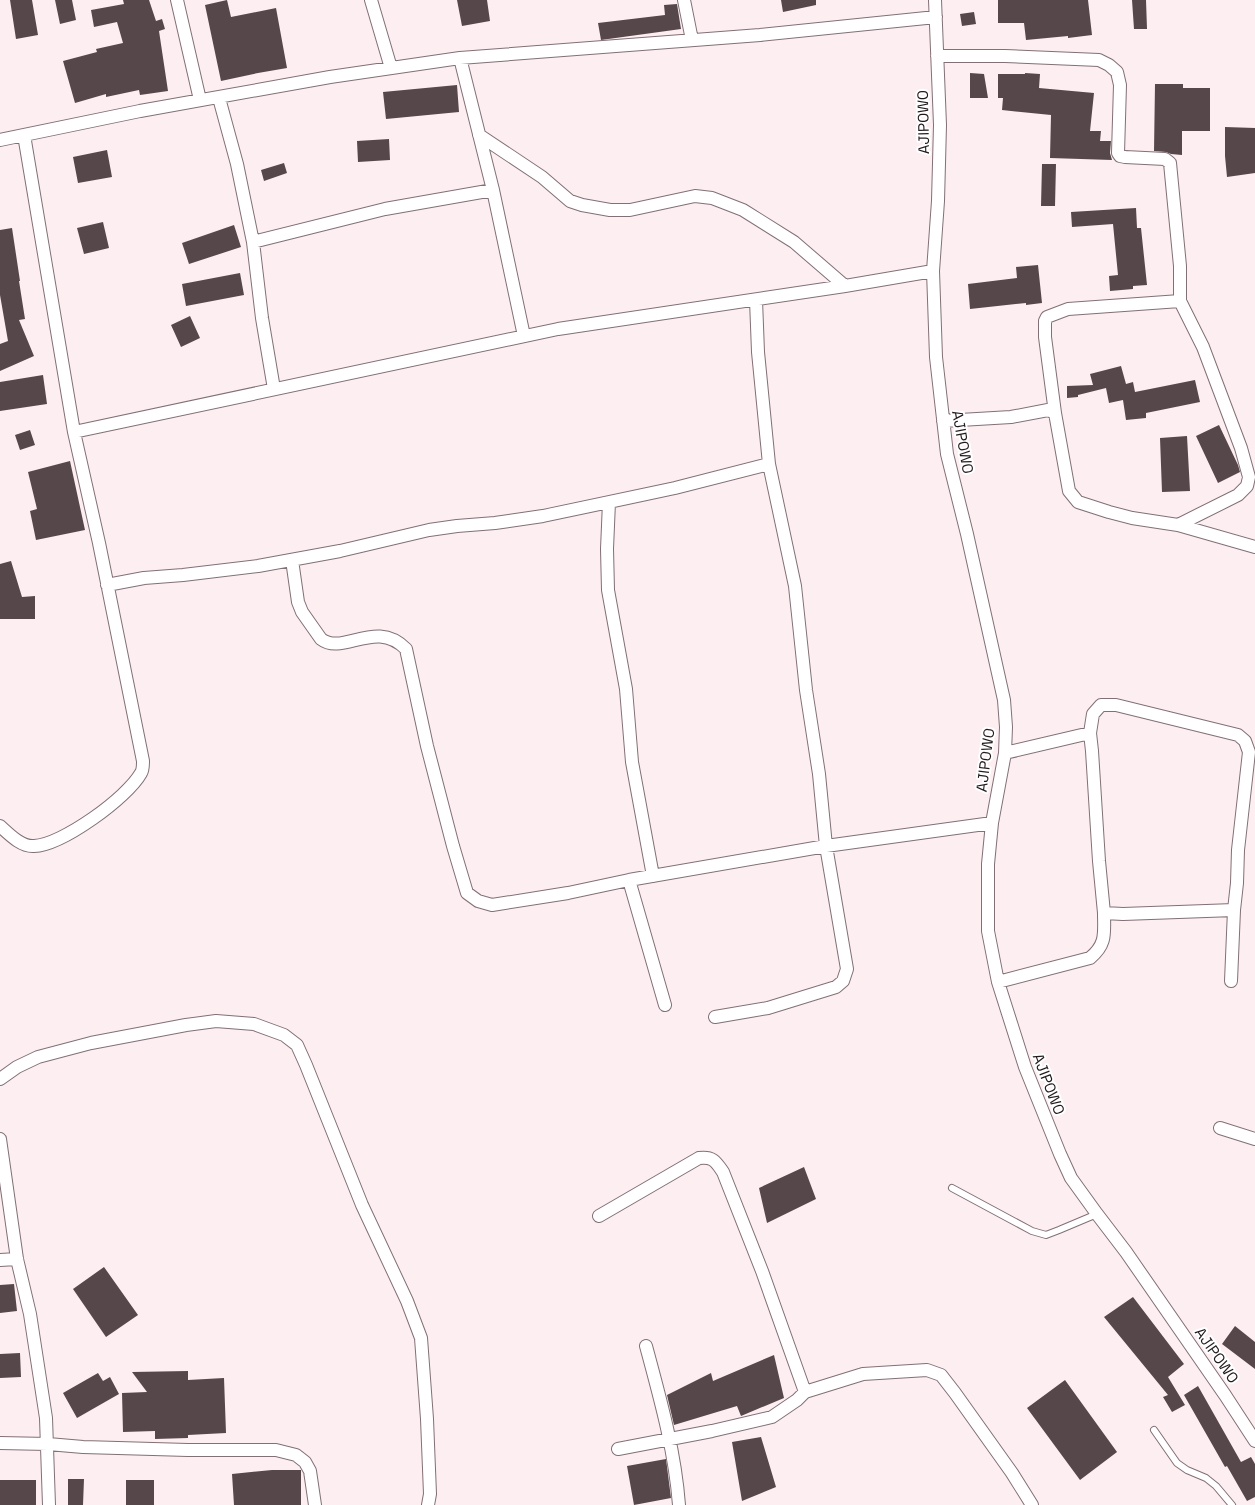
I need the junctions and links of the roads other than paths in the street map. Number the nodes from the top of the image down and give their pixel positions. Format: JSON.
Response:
{"nodes":[{"id":1,"x":177,"y":0,"type":"edge"},
{"id":2,"x":371,"y":0,"type":"edge"},
{"id":3,"x":684,"y":0,"type":"edge"},
{"id":4,"x":935,"y":0,"type":"edge"},
{"id":5,"x":936,"y":17,"type":"junction"},
{"id":6,"x":692,"y":40,"type":"junction"},
{"id":7,"x":937,"y":56,"type":"junction"},
{"id":8,"x":460,"y":58,"type":"junction"},
{"id":9,"x":391,"y":68,"type":"junction"},
{"id":10,"x":219,"y":98,"type":"junction"},
{"id":11,"x":200,"y":100,"type":"junction"},
{"id":12,"x":24,"y":135,"type":"junction"},
{"id":13,"x":479,"y":135,"type":"junction"},
{"id":14,"x":0,"y":140,"type":"edge"},
{"id":15,"x":493,"y":190,"type":"junction"},
{"id":16,"x":253,"y":242,"type":"junction"},
{"id":17,"x":933,"y":271,"type":"junction"},
{"id":18,"x":845,"y":286,"type":"junction"},
{"id":19,"x":756,"y":300,"type":"junction"},
{"id":20,"x":1180,"y":301,"type":"junction"},
{"id":21,"x":524,"y":336,"type":"junction"},
{"id":22,"x":274,"y":389,"type":"junction"},
{"id":23,"x":1055,"y":413,"type":"junction"},
{"id":24,"x":943,"y":421,"type":"junction"},
{"id":25,"x":74,"y":432,"type":"junction"},
{"id":26,"x":769,"y":464,"type":"junction"},
{"id":27,"x":609,"y":502,"type":"junction"},
{"id":28,"x":1178,"y":526,"type":"junction"},
{"id":29,"x":1255,"y":547,"type":"edge"},
{"id":30,"x":292,"y":560,"type":"junction"},
{"id":31,"x":107,"y":584,"type":"junction"},
{"id":32,"x":1090,"y":733,"type":"junction"},
{"id":33,"x":1005,"y":753,"type":"junction"},
{"id":34,"x":992,"y":823,"type":"junction"},
{"id":35,"x":0,"y":826,"type":"edge"},
{"id":36,"x":826,"y":846,"type":"junction"},
{"id":37,"x":652,"y":876,"type":"junction"},
{"id":38,"x":629,"y":880,"type":"junction"},
{"id":39,"x":1234,"y":910,"type":"junction"},
{"id":40,"x":1104,"y":913,"type":"junction"},
{"id":41,"x":998,"y":982,"type":"junction"},
{"id":42,"x":1231,"y":982,"type":"dead end"},
{"id":43,"x":665,"y":1005,"type":"dead end"},
{"id":44,"x":715,"y":1017,"type":"dead end"},
{"id":45,"x":0,"y":1079,"type":"edge"},
{"id":46,"x":1220,"y":1128,"type":"dead end"},
{"id":47,"x":0,"y":1139,"type":"edge"},
{"id":48,"x":1255,"y":1139,"type":"edge"},
{"id":49,"x":952,"y":1188,"type":"dead end"},
{"id":50,"x":1097,"y":1214,"type":"junction"},
{"id":51,"x":599,"y":1216,"type":"dead end"},
{"id":52,"x":17,"y":1259,"type":"junction"},
{"id":53,"x":0,"y":1260,"type":"edge"},
{"id":54,"x":646,"y":1346,"type":"dead end"},
{"id":55,"x":805,"y":1392,"type":"junction"},
{"id":56,"x":1154,"y":1430,"type":"dead end"},
{"id":57,"x":670,"y":1439,"type":"junction"},
{"id":58,"x":1255,"y":1441,"type":"edge"},
{"id":59,"x":0,"y":1443,"type":"edge"},
{"id":60,"x":48,"y":1444,"type":"junction"},
{"id":61,"x":618,"y":1449,"type":"dead end"},
{"id":62,"x":49,"y":1505,"type":"edge"},
{"id":63,"x":315,"y":1505,"type":"edge"},
{"id":64,"x":428,"y":1505,"type":"edge"},
{"id":65,"x":680,"y":1505,"type":"edge"},
{"id":66,"x":1032,"y":1505,"type":"edge"},
{"id":67,"x":1232,"y":1505,"type":"edge"}],
"edges":[{"from":1,"to":11,"type":"street"},
{"from":2,"to":9,"type":"street"},
{"from":3,"to":6,"type":"street"},
{"from":4,"to":5,"type":"street","name":"AJIPOWO"},
{"from":5,"to":6,"type":"street"},
{"from":5,"to":7,"type":"street","name":"AJIPOWO"},
{"from":6,"to":8,"type":"street"},
{"from":7,"to":17,"type":"street","name":"AJIPOWO"},
{"from":7,"to":20,"type":"street"},
{"from":8,"to":9,"type":"street"},
{"from":8,"to":13,"type":"street"},
{"from":9,"to":10,"type":"street"},
{"from":10,"to":11,"type":"street"},
{"from":10,"to":16,"type":"street"},
{"from":11,"to":12,"type":"street"},
{"from":12,"to":14,"type":"street"},
{"from":12,"to":25,"type":"street"},
{"from":13,"to":15,"type":"street"},
{"from":13,"to":18,"type":"street"},
{"from":15,"to":16,"type":"street"},
{"from":15,"to":21,"type":"street"},
{"from":16,"to":22,"type":"street"},
{"from":17,"to":18,"type":"street"},
{"from":17,"to":24,"type":"street","name":"AJIPOWO"},
{"from":18,"to":19,"type":"street"},
{"from":19,"to":21,"type":"street"},
{"from":19,"to":26,"type":"street"},
{"from":20,"to":23,"type":"street"},
{"from":20,"to":28,"type":"street"},
{"from":21,"to":22,"type":"street"},
{"from":22,"to":25,"type":"street"},
{"from":23,"to":24,"type":"street"},
{"from":23,"to":28,"type":"street"},
{"from":24,"to":33,"type":"street","name":"AJIPOWO"},
{"from":25,"to":31,"type":"street"},
{"from":26,"to":27,"type":"street"},
{"from":26,"to":36,"type":"street"},
{"from":27,"to":30,"type":"street"},
{"from":27,"to":37,"type":"street"},
{"from":28,"to":29,"type":"street"},
{"from":30,"to":31,"type":"street"},
{"from":30,"to":38,"type":"street"},
{"from":31,"to":35,"type":"street"},
{"from":32,"to":33,"type":"street"},
{"from":32,"to":39,"type":"street"},
{"from":32,"to":40,"type":"street"},
{"from":33,"to":34,"type":"street","name":"AJIPOWO"},
{"from":34,"to":36,"type":"street"},
{"from":34,"to":41,"type":"street","name":"AJIPOWO"},
{"from":36,"to":37,"type":"street"},
{"from":36,"to":44,"type":"street"},
{"from":37,"to":38,"type":"street"},
{"from":38,"to":43,"type":"street"},
{"from":39,"to":40,"type":"street"},
{"from":39,"to":42,"type":"street"},
{"from":40,"to":41,"type":"street"},
{"from":41,"to":50,"type":"street","name":"AJIPOWO"},
{"from":45,"to":64,"type":"street"},
{"from":46,"to":48,"type":"street"},
{"from":47,"to":52,"type":"street"},
{"from":49,"to":50,"type":"lane"},
{"from":50,"to":58,"type":"street","name":"AJIPOWO"},
{"from":51,"to":55,"type":"street"},
{"from":52,"to":53,"type":"street"},
{"from":52,"to":60,"type":"street"},
{"from":54,"to":57,"type":"street"},
{"from":55,"to":57,"type":"street"},
{"from":55,"to":66,"type":"street"},
{"from":56,"to":67,"type":"lane"},
{"from":57,"to":61,"type":"street"},
{"from":57,"to":65,"type":"street"},
{"from":59,"to":60,"type":"street"},
{"from":60,"to":62,"type":"street"},
{"from":60,"to":63,"type":"street"}]}
